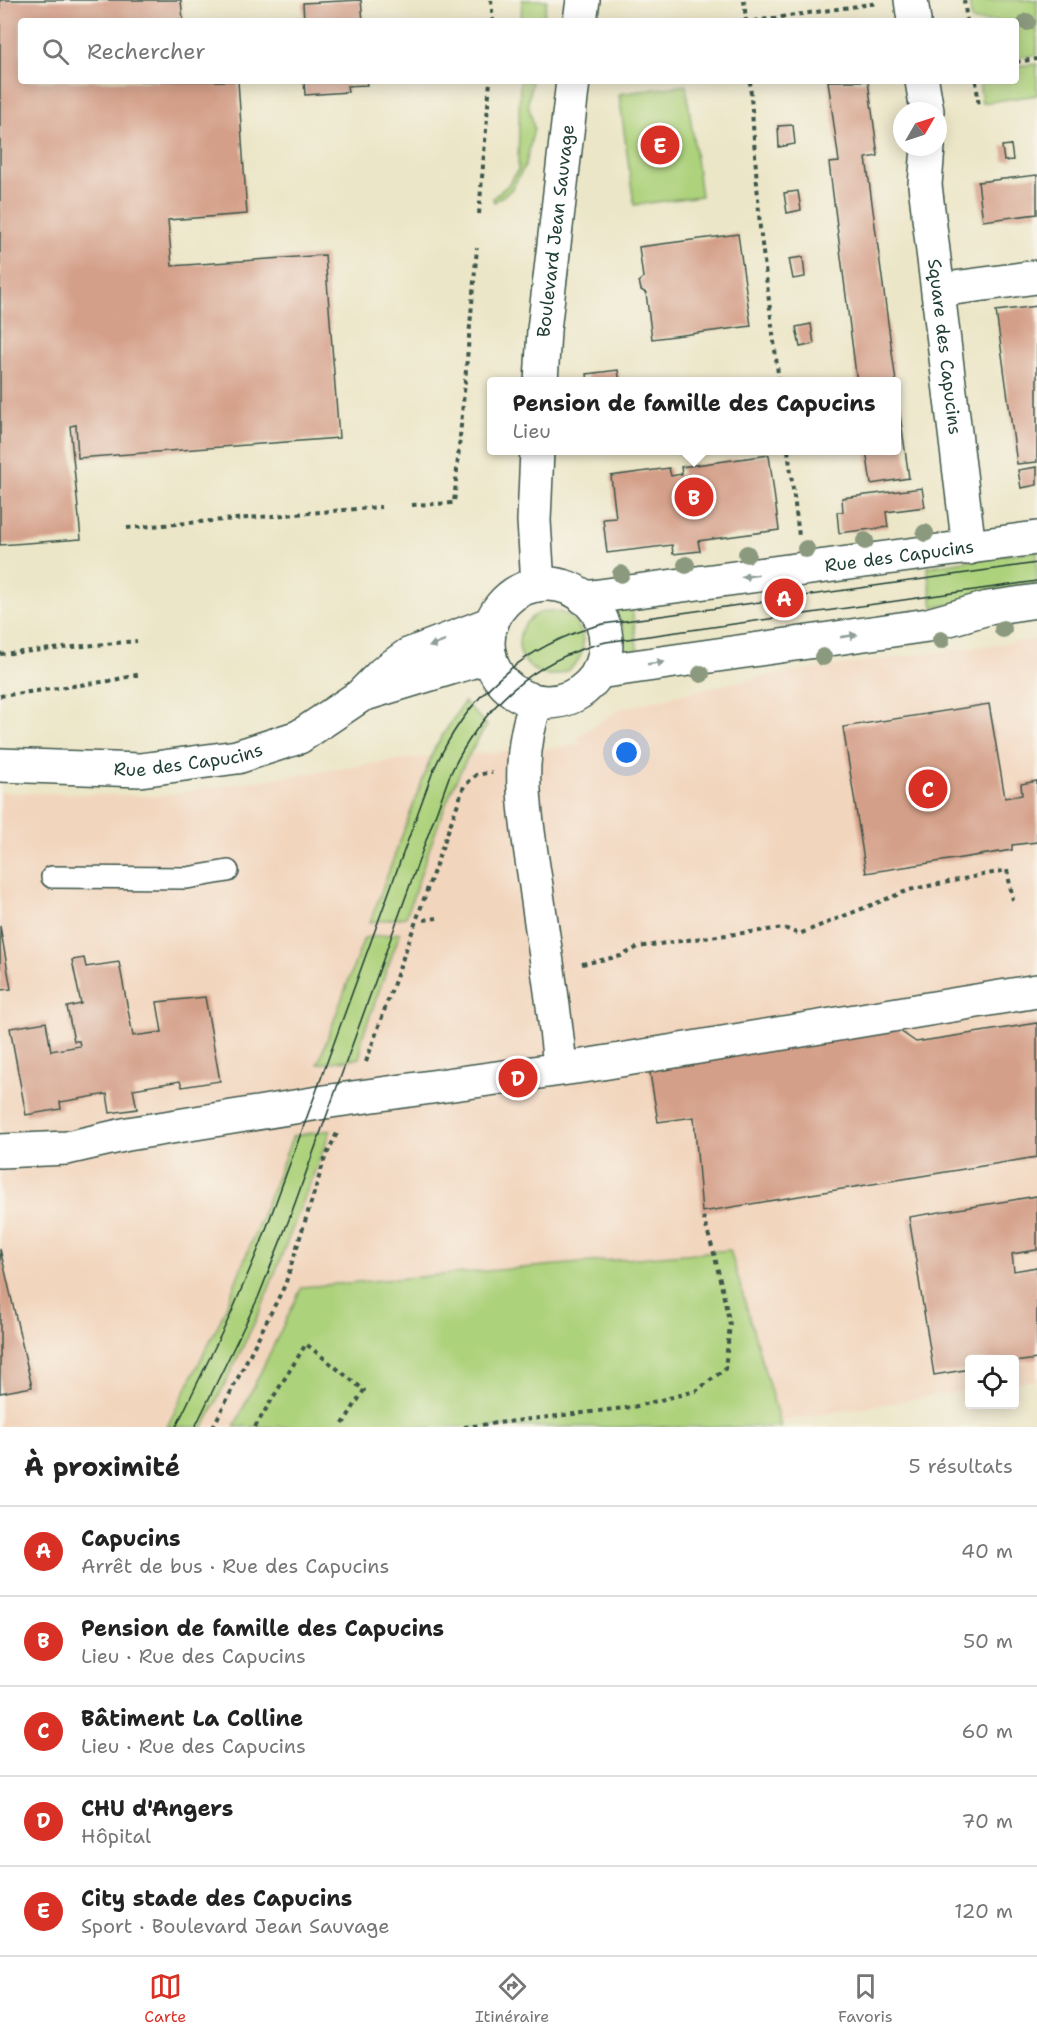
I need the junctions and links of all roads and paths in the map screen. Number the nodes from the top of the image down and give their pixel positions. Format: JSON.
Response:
{"nodes":[{"id":1,"x":491,"y":0,"type":"edge"},
{"id":2,"x":583,"y":0,"type":"edge"},
{"id":3,"x":744,"y":0,"type":"edge"},
{"id":4,"x":964,"y":0,"type":"edge"},
{"id":5,"x":899,"y":1,"type":"edge"},
{"id":6,"x":493,"y":18,"type":"edge"},
{"id":7,"x":580,"y":18,"type":"edge"},
{"id":8,"x":746,"y":18,"type":"edge"},
{"id":9,"x":776,"y":18,"type":"edge"},
{"id":10,"x":912,"y":18,"type":"edge"},
{"id":11,"x":967,"y":18,"type":"edge"},
{"id":12,"x":1037,"y":60,"type":"edge"},
{"id":13,"x":1019,"y":62,"type":"edge"},
{"id":14,"x":490,"y":84,"type":"edge"},
{"id":15,"x":573,"y":84,"type":"edge"},
{"id":16,"x":750,"y":84,"type":"edge"},
{"id":17,"x":922,"y":84,"type":"edge"},
{"id":18,"x":976,"y":84,"type":"edge"},
{"id":19,"x":926,"y":102,"type":"edge"},
{"id":20,"x":979,"y":107,"type":"dead end"},
{"id":21,"x":927,"y":156,"type":"edge"},
{"id":22,"x":479,"y":214,"type":"dead end"},
{"id":23,"x":477,"y":248,"type":"dead end"},
{"id":24,"x":1037,"y":277,"type":"edge"},
{"id":25,"x":939,"y":290,"type":"junction"},
{"id":26,"x":541,"y":377,"type":"edge"},
{"id":27,"x":779,"y":377,"type":"edge"},
{"id":28,"x":537,"y":455,"type":"edge"},
{"id":29,"x":789,"y":455,"type":"edge"},
{"id":30,"x":412,"y":505,"type":"dead end"},
{"id":31,"x":381,"y":507,"type":"dead end"},
{"id":32,"x":127,"y":528,"type":"dead end"},
{"id":33,"x":1037,"y":538,"type":"edge"},
{"id":34,"x":800,"y":542,"type":"dead end"},
{"id":35,"x":969,"y":548,"type":"junction"},
{"id":36,"x":538,"y":585,"type":"junction"},
{"id":37,"x":584,"y":598,"type":"junction"},
{"id":38,"x":1037,"y":601,"type":"edge"},
{"id":39,"x":492,"y":623,"type":"junction"},
{"id":40,"x":137,"y":641,"type":"dead end"},
{"id":41,"x":0,"y":654,"type":"edge"},
{"id":42,"x":490,"y":657,"type":"junction"},
{"id":43,"x":598,"y":672,"type":"junction"},
{"id":44,"x":141,"y":674,"type":"dead end"},
{"id":45,"x":0,"y":696,"type":"edge"},
{"id":46,"x":360,"y":696,"type":"junction"},
{"id":47,"x":537,"y":701,"type":"junction"},
{"id":48,"x":0,"y":765,"type":"edge"},
{"id":49,"x":228,"y":871,"type":"dead end"},
{"id":50,"x":52,"y":877,"type":"dead end"},
{"id":51,"x":1013,"y":900,"type":"dead end"},
{"id":52,"x":437,"y":918,"type":"dead end"},
{"id":53,"x":424,"y":920,"type":"dead end"},
{"id":54,"x":582,"y":964,"type":"dead end"},
{"id":55,"x":1037,"y":991,"type":"edge"},
{"id":56,"x":561,"y":1068,"type":"junction"},
{"id":57,"x":1,"y":1146,"type":"edge"},
{"id":58,"x":702,"y":1213,"type":"dead end"},
{"id":59,"x":255,"y":1427,"type":"edge"},
{"id":60,"x":341,"y":1427,"type":"edge"},
{"id":61,"x":464,"y":1427,"type":"edge"}],
"edges":[{"from":1,"to":6,"type":"path"},
{"from":2,"to":7,"type":"street"},
{"from":3,"to":8,"type":"path"},
{"from":4,"to":11,"type":"path"},
{"from":5,"to":9,"type":"path"},
{"from":5,"to":10,"type":"street"},
{"from":12,"to":13,"type":"path"},
{"from":14,"to":22,"type":"path"},
{"from":15,"to":26,"type":"street","name":"Boulevard Jean Sauvage"},
{"from":16,"to":27,"type":"path"},
{"from":17,"to":19,"type":"street"},
{"from":18,"to":20,"type":"path"},
{"from":21,"to":25,"type":"street","name":"Square des Capucins"},
{"from":23,"to":30,"type":"path"},
{"from":24,"to":25,"type":"street"},
{"from":25,"to":35,"type":"street","name":"Square des Capucins"},
{"from":28,"to":36,"type":"street"},
{"from":29,"to":34,"type":"path"},
{"from":31,"to":32,"type":"path"},
{"from":33,"to":35,"type":"street","name":"Rue des Capucins"},
{"from":35,"to":37,"type":"street","name":"Rue des Capucins","one_way":true},
{"from":36,"to":37,"type":"street"},
{"from":36,"to":39,"type":"street"},
{"from":37,"to":43,"type":"street"},
{"from":43,"to":38,"type":"street","one_way":true},
{"from":39,"to":42,"type":"street"},
{"from":39,"to":46,"type":"street","name":"Rue des Capucins","one_way":true},
{"from":40,"to":41,"type":"path"},
{"from":42,"to":46,"type":"street","name":"Rue des Capucins"},
{"from":42,"to":47,"type":"street"},
{"from":43,"to":47,"type":"street"},
{"from":44,"to":45,"type":"path"},
{"from":46,"to":48,"type":"street","name":"Rue des Capucins"},
{"from":47,"to":56,"type":"street"},
{"from":49,"to":50,"type":"lane"},
{"from":51,"to":54,"type":"path"},
{"from":52,"to":53,"type":"path"},
{"from":55,"to":56,"type":"street"},
{"from":56,"to":57,"type":"street"},
{"from":58,"to":61,"type":"path"},
{"from":59,"to":60,"type":"path"}]}
